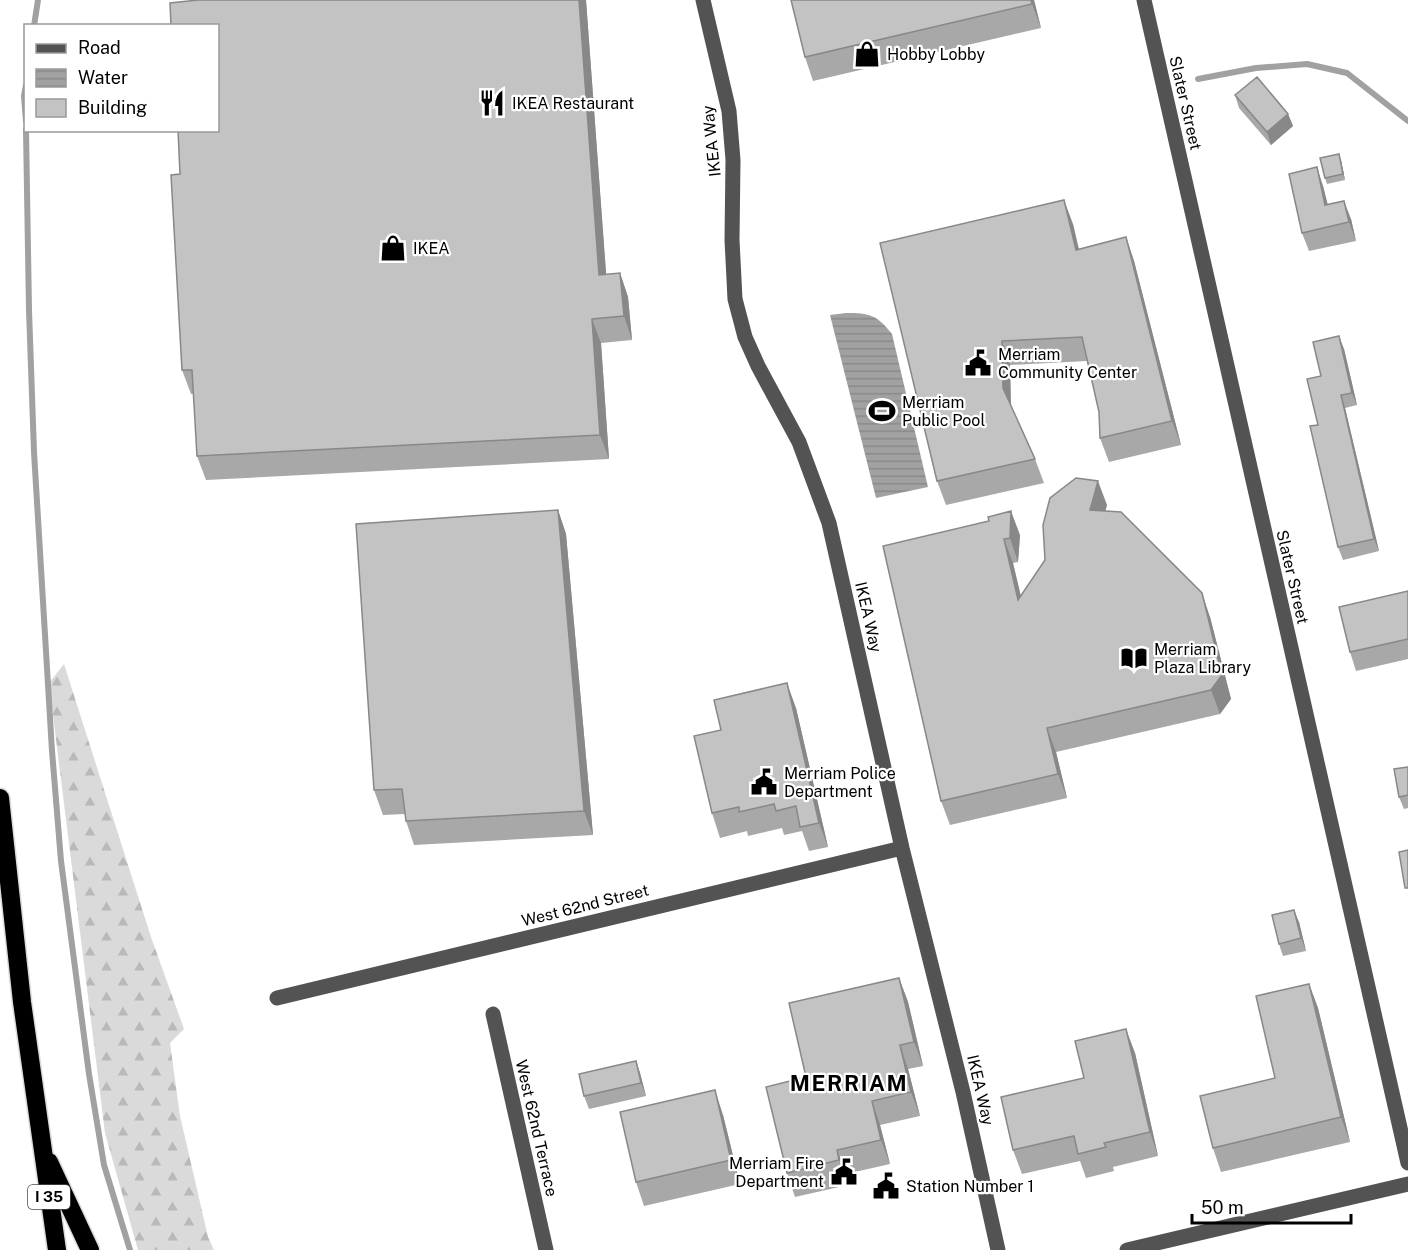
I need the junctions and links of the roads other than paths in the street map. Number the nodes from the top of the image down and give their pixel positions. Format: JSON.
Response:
{"nodes":[{"id":1,"x":703,"y":0,"type":"edge"},
{"id":2,"x":1144,"y":0,"type":"edge"},
{"id":3,"x":0,"y":798,"type":"edge"},
{"id":4,"x":902,"y":848,"type":"junction"},
{"id":5,"x":277,"y":998,"type":"dead end"},
{"id":6,"x":493,"y":1014,"type":"dead end"},
{"id":7,"x":41,"y":1144,"type":"junction"},
{"id":8,"x":1408,"y":1163,"type":"edge"},
{"id":9,"x":1408,"y":1184,"type":"edge"},
{"id":10,"x":57,"y":1250,"type":"edge"},
{"id":11,"x":90,"y":1250,"type":"edge"},
{"id":12,"x":546,"y":1250,"type":"edge"},
{"id":13,"x":998,"y":1250,"type":"edge"},
{"id":14,"x":1127,"y":1250,"type":"edge"}],
"edges":[{"from":1,"to":4,"type":"street","name":"IKEA Way"},
{"from":2,"to":8,"type":"street","name":"Slater Street"},
{"from":3,"to":7,"type":"highway","number":"I 35"},
{"from":4,"to":5,"type":"street","name":"West 62nd Street"},
{"from":4,"to":13,"type":"street","name":"IKEA Way"},
{"from":6,"to":12,"type":"street","name":"West 62nd Terrace"},
{"from":7,"to":10,"type":"highway","number":"I 35"},
{"from":7,"to":11,"type":"highway"},
{"from":9,"to":14,"type":"street"}]}
